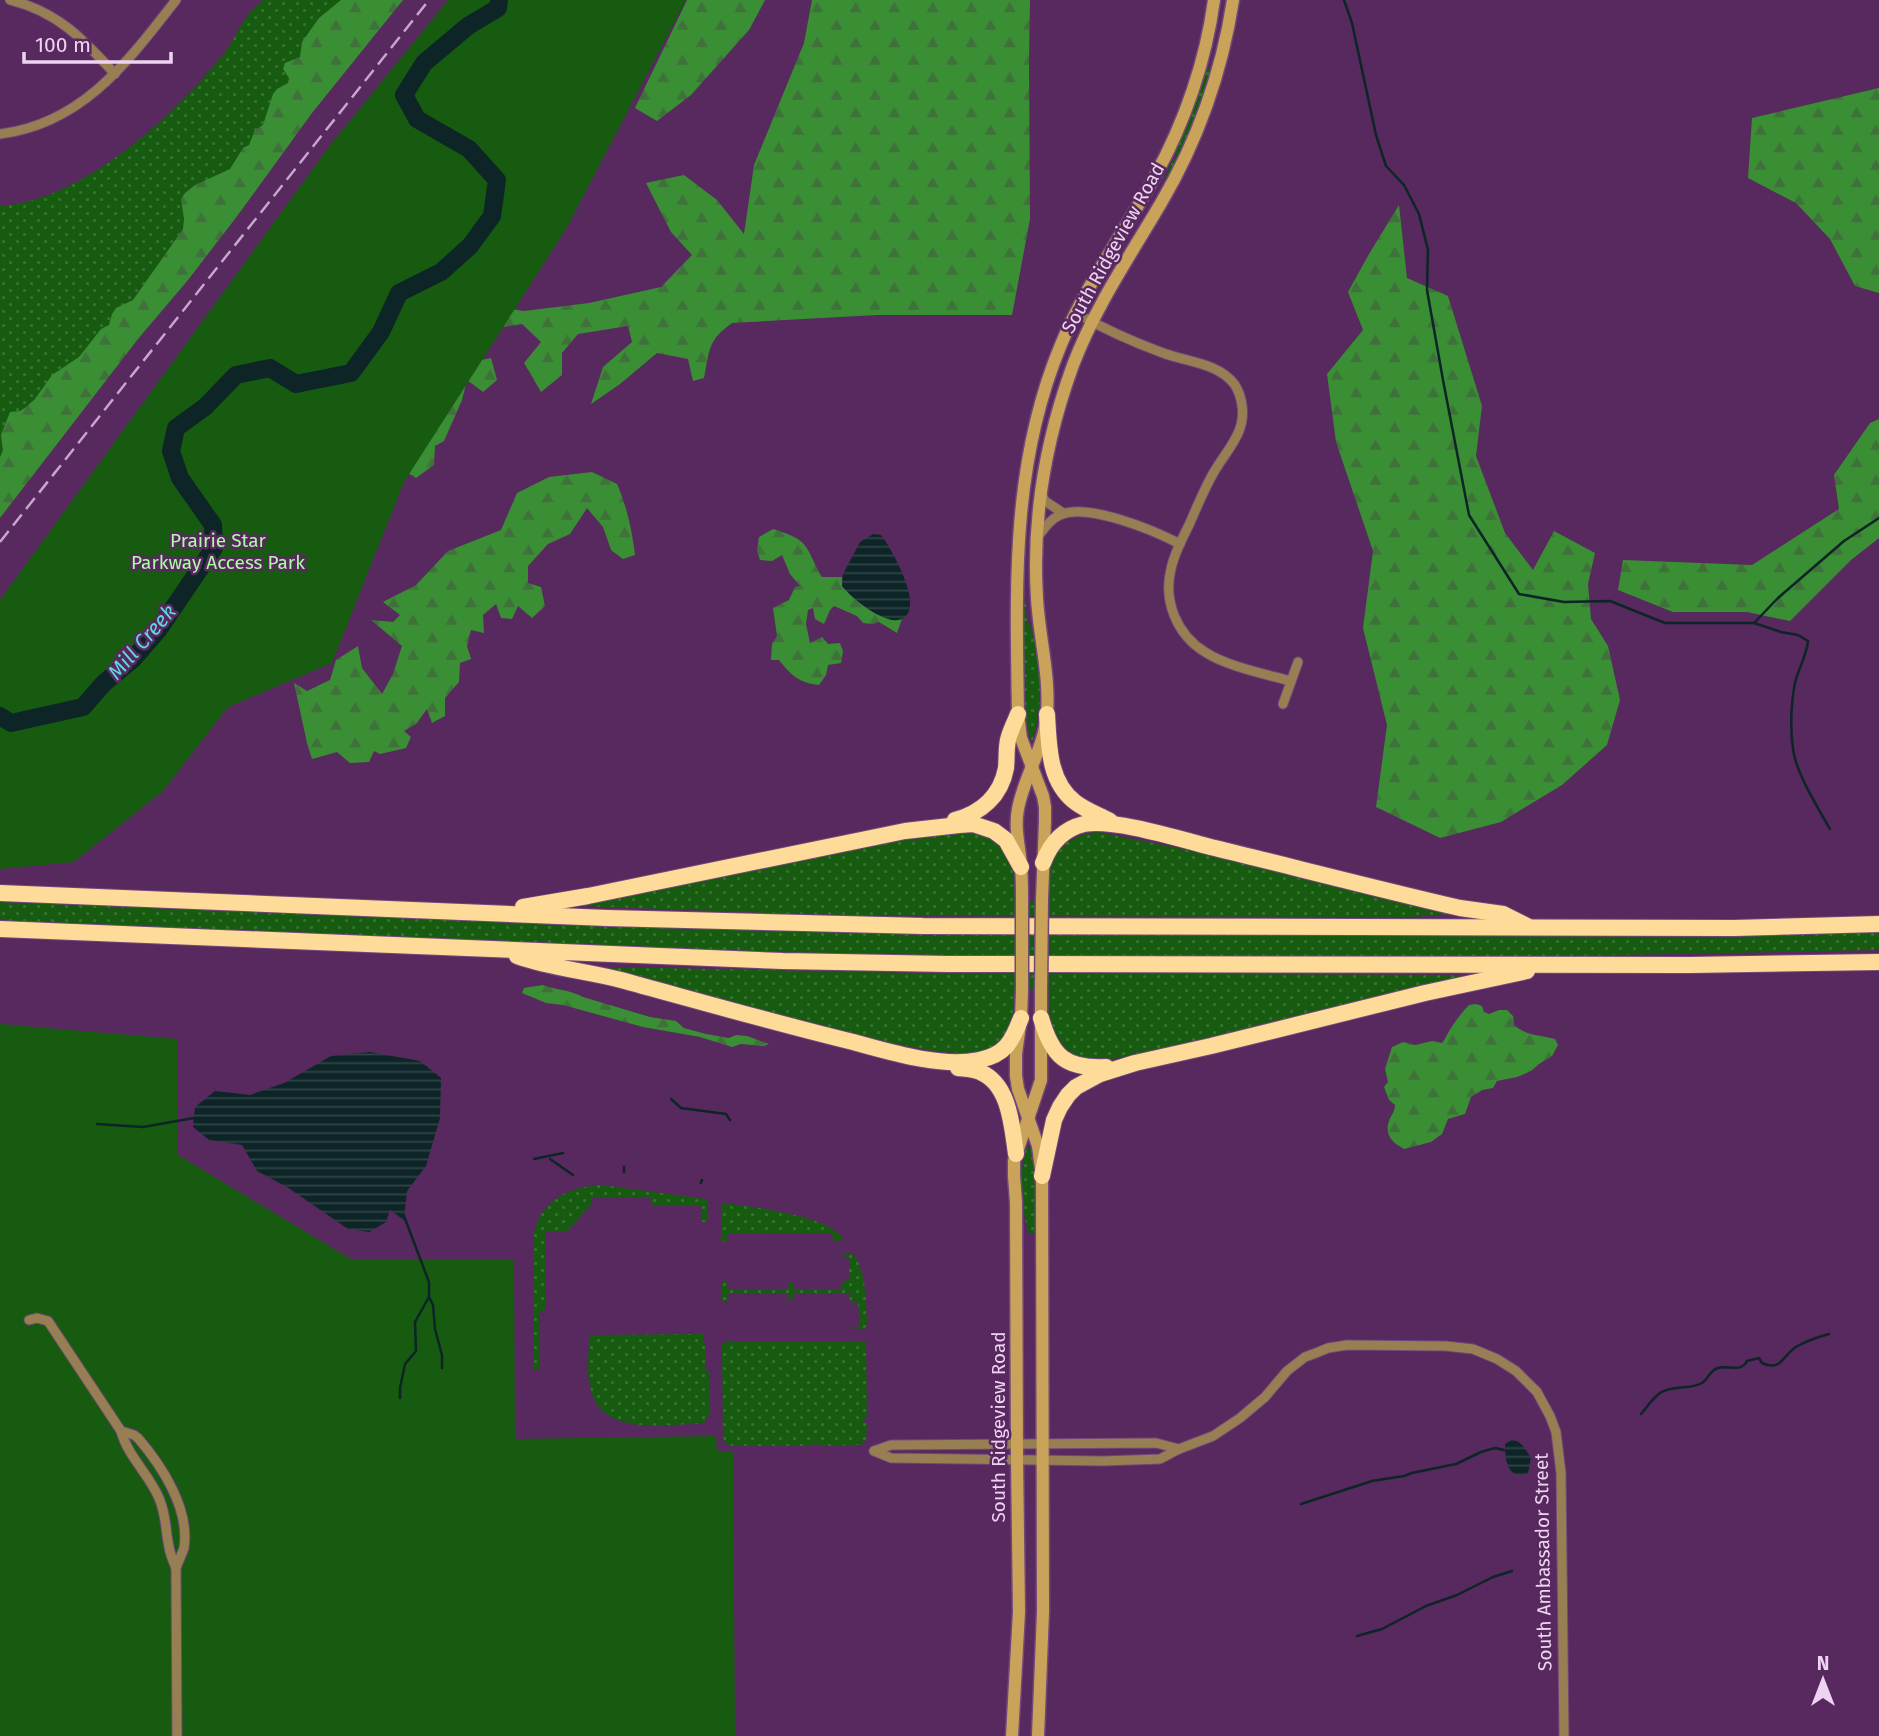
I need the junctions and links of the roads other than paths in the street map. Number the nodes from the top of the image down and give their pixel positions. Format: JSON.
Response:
{"nodes":[{"id":1,"x":10,"y":0,"type":"edge"},
{"id":2,"x":176,"y":0,"type":"edge"},
{"id":3,"x":1214,"y":0,"type":"edge"},
{"id":4,"x":1233,"y":0,"type":"edge"},
{"id":5,"x":1206,"y":40,"type":"junction"},
{"id":6,"x":1224,"y":44,"type":"junction"},
{"id":7,"x":115,"y":74,"type":"junction"},
{"id":8,"x":0,"y":134,"type":"edge"},
{"id":9,"x":1076,"y":313,"type":"junction"},
{"id":10,"x":1091,"y":321,"type":"junction"},
{"id":11,"x":1041,"y":494,"type":"junction"},
{"id":12,"x":1021,"y":503,"type":"junction"},
{"id":13,"x":1063,"y":513,"type":"junction"},
{"id":14,"x":1038,"y":519,"type":"junction"},
{"id":15,"x":1037,"y":539,"type":"junction"},
{"id":16,"x":1180,"y":544,"type":"junction"},
{"id":17,"x":1298,"y":662,"type":"dead end"},
{"id":18,"x":1290,"y":681,"type":"junction"},
{"id":19,"x":1283,"y":704,"type":"dead end"},
{"id":20,"x":1018,"y":714,"type":"junction"},
{"id":21,"x":1047,"y":714,"type":"junction"},
{"id":22,"x":1032,"y":767,"type":"junction"},
{"id":23,"x":1132,"y":828,"type":"junction"},
{"id":24,"x":905,"y":831,"type":"junction"},
{"id":25,"x":1042,"y":863,"type":"junction"},
{"id":26,"x":1021,"y":867,"type":"junction"},
{"id":27,"x":0,"y":894,"type":"edge"},
{"id":28,"x":482,"y":913,"type":"junction"},
{"id":29,"x":1879,"y":924,"type":"edge"},
{"id":30,"x":1531,"y":928,"type":"junction"},
{"id":31,"x":0,"y":929,"type":"edge"},
{"id":32,"x":501,"y":950,"type":"junction"},
{"id":33,"x":1879,"y":962,"type":"edge"},
{"id":34,"x":1553,"y":965,"type":"junction"},
{"id":35,"x":1021,"y":1018,"type":"junction"},
{"id":36,"x":1041,"y":1018,"type":"junction"},
{"id":37,"x":946,"y":1062,"type":"junction"},
{"id":38,"x":1135,"y":1063,"type":"junction"},
{"id":39,"x":1028,"y":1120,"type":"junction"},
{"id":40,"x":1016,"y":1154,"type":"junction"},
{"id":41,"x":1042,"y":1176,"type":"junction"},
{"id":42,"x":29,"y":1320,"type":"dead end"},
{"id":43,"x":121,"y":1432,"type":"junction"},
{"id":44,"x":1017,"y":1443,"type":"junction"},
{"id":45,"x":1043,"y":1443,"type":"junction"},
{"id":46,"x":1179,"y":1449,"type":"junction"},
{"id":47,"x":1017,"y":1460,"type":"junction"},
{"id":48,"x":1043,"y":1460,"type":"junction"},
{"id":49,"x":176,"y":1568,"type":"junction"},
{"id":50,"x":177,"y":1736,"type":"edge"},
{"id":51,"x":1012,"y":1736,"type":"edge"},
{"id":52,"x":1038,"y":1736,"type":"edge"},
{"id":53,"x":1564,"y":1736,"type":"edge"}],
"edges":[{"from":1,"to":7,"type":"street"},
{"from":2,"to":7,"type":"street"},
{"from":3,"to":5,"type":"main road","name":"South Ridgeview Road"},
{"from":4,"to":6,"type":"main road","name":"South Ridgeview Road"},
{"from":5,"to":6,"type":"main road"},
{"from":5,"to":9,"type":"main road","name":"South Ridgeview Road"},
{"from":6,"to":10,"type":"main road","name":"South Ridgeview Road"},
{"from":7,"to":8,"type":"street"},
{"from":9,"to":10,"type":"street"},
{"from":9,"to":12,"type":"main road","name":"South Ridgeview Road"},
{"from":10,"to":11,"type":"main road","name":"South Ridgeview Road"},
{"from":10,"to":16,"type":"street"},
{"from":11,"to":13,"type":"street"},
{"from":11,"to":14,"type":"main road","name":"South Ridgeview Road"},
{"from":12,"to":14,"type":"main road"},
{"from":12,"to":20,"type":"main road","name":"South Ridgeview Road"},
{"from":13,"to":15,"type":"street"},
{"from":13,"to":16,"type":"street"},
{"from":14,"to":15,"type":"main road","name":"South Ridgeview Road"},
{"from":15,"to":21,"type":"main road","name":"South Ridgeview Road"},
{"from":16,"to":18,"type":"street"},
{"from":17,"to":18,"type":"street"},
{"from":18,"to":19,"type":"street"},
{"from":20,"to":22,"type":"main road","name":"South Ridgeview Road"},
{"from":20,"to":24,"type":"highway"},
{"from":21,"to":22,"type":"main road","name":"South Ridgeview Road"},
{"from":21,"to":23,"type":"highway"},
{"from":22,"to":25,"type":"main road","name":"South Ridgeview Road"},
{"from":22,"to":26,"type":"main road","name":"South Ridgeview Road"},
{"from":23,"to":25,"type":"highway"},
{"from":23,"to":30,"type":"highway"},
{"from":24,"to":26,"type":"highway"},
{"from":24,"to":28,"type":"highway"},
{"from":25,"to":36,"type":"main road","name":"South Ridgeview Road","bridge":true},
{"from":26,"to":35,"type":"main road","name":"South Ridgeview Road","bridge":true},
{"from":27,"to":28,"type":"highway"},
{"from":28,"to":30,"type":"highway"},
{"from":29,"to":30,"type":"highway"},
{"from":31,"to":32,"type":"highway"},
{"from":32,"to":34,"type":"highway"},
{"from":32,"to":37,"type":"highway"},
{"from":33,"to":34,"type":"highway"},
{"from":34,"to":38,"type":"highway"},
{"from":35,"to":37,"type":"highway"},
{"from":35,"to":39,"type":"main road","name":"South Ridgeview Road"},
{"from":36,"to":38,"type":"highway"},
{"from":36,"to":39,"type":"main road","name":"South Ridgeview Road"},
{"from":37,"to":40,"type":"highway"},
{"from":38,"to":41,"type":"highway"},
{"from":39,"to":40,"type":"main road","name":"South Ridgeview Road"},
{"from":39,"to":41,"type":"main road","name":"South Ridgeview Road"},
{"from":40,"to":44,"type":"main road","name":"South Ridgeview Road"},
{"from":41,"to":45,"type":"main road","name":"South Ridgeview Road"},
{"from":42,"to":43,"type":"street"},
{"from":43,"to":49,"type":"street"},
{"from":43,"to":49,"type":"street"},
{"from":44,"to":45,"type":"street"},
{"from":44,"to":47,"type":"main road","name":"South Ridgeview Road"},
{"from":44,"to":47,"type":"street","name":"South Ambassador Street"},
{"from":45,"to":46,"type":"street"},
{"from":45,"to":48,"type":"main road","name":"South Ridgeview Road"},
{"from":46,"to":48,"type":"street","name":"South Ambassador Street"},
{"from":46,"to":53,"type":"street","name":"South Ambassador Street"},
{"from":47,"to":48,"type":"street","name":"South Ambassador Street"},
{"from":47,"to":51,"type":"main road","name":"South Ridgeview Road"},
{"from":48,"to":52,"type":"main road","name":"South Ridgeview Road"},
{"from":49,"to":50,"type":"street"}]}
